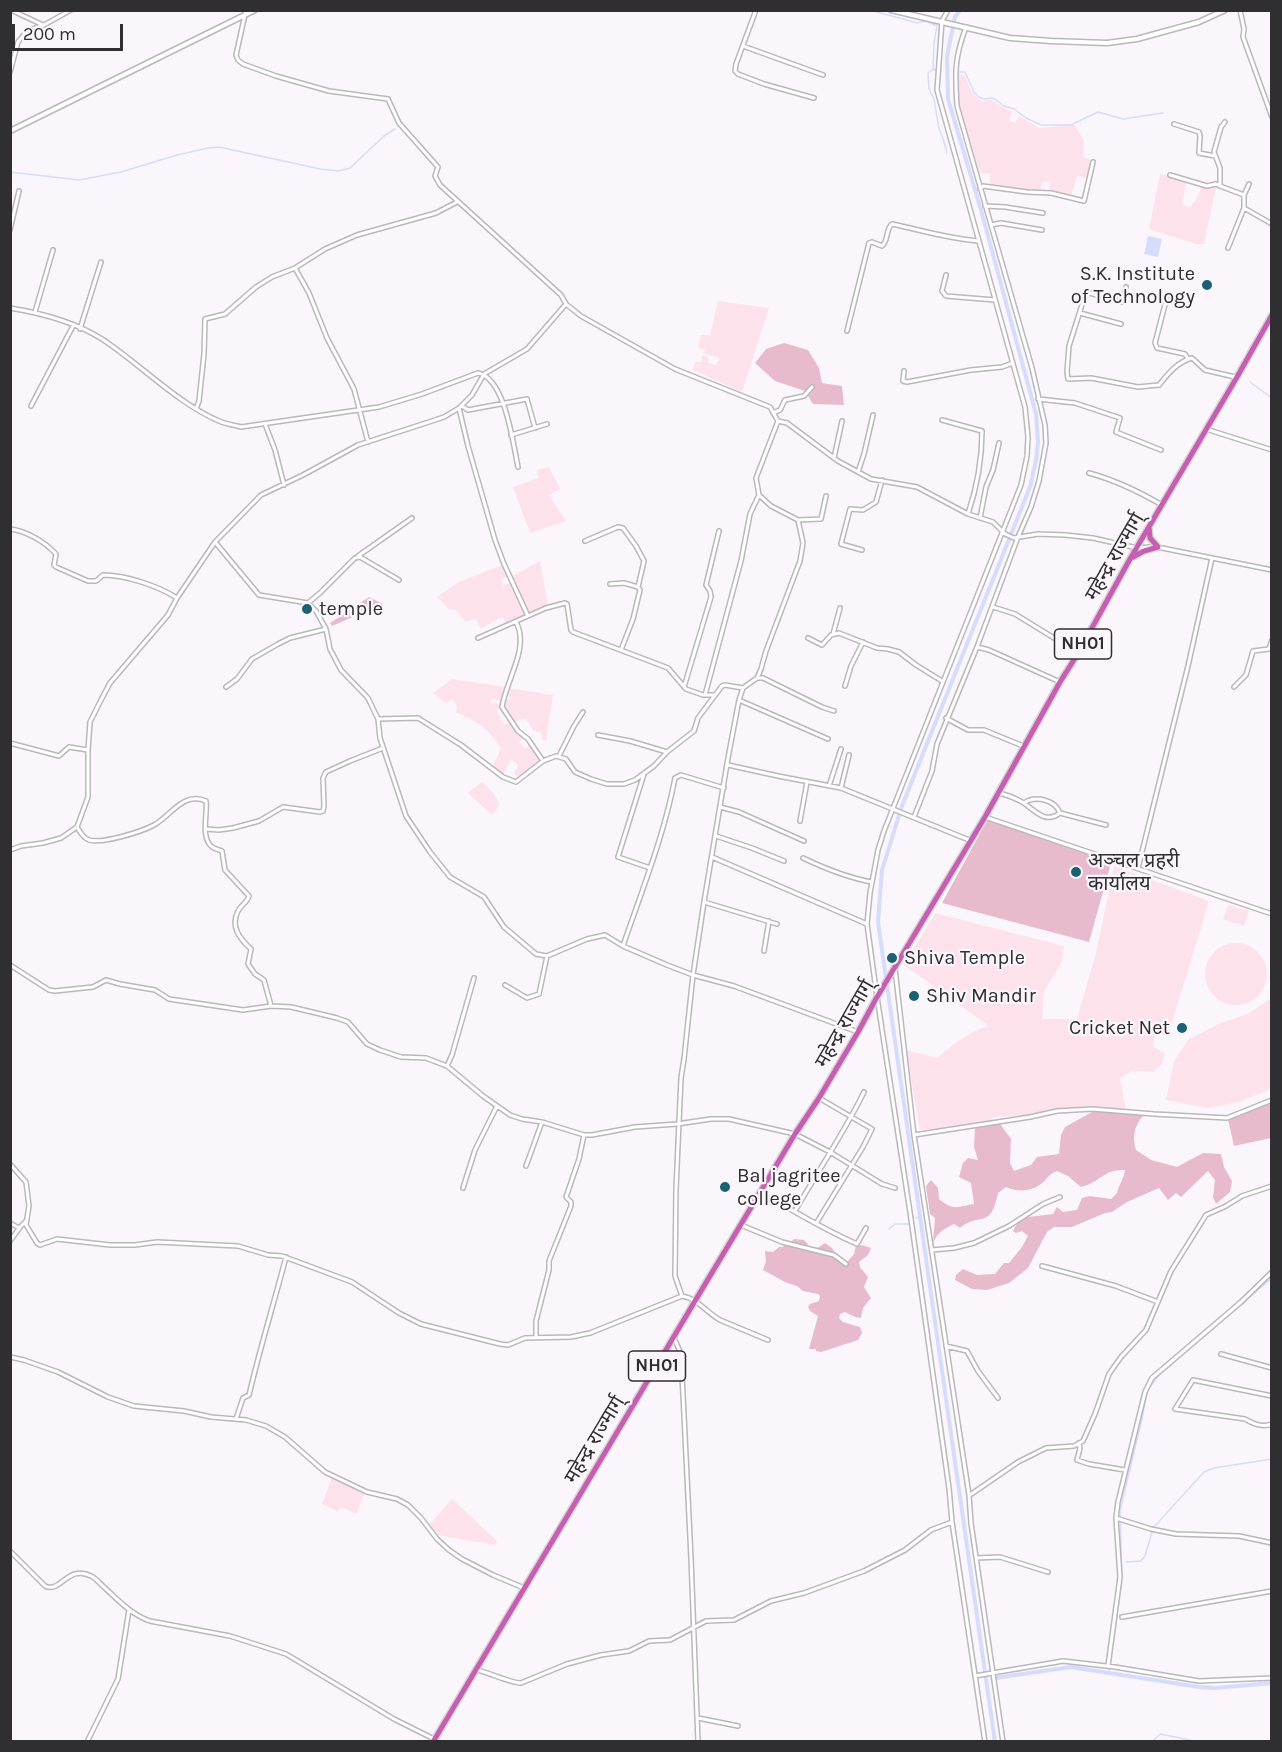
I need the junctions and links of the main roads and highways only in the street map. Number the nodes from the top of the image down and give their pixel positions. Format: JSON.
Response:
{"nodes":[{"id":1,"x":1272,"y":315,"type":"edge"},
{"id":2,"x":1150,"y":526,"type":"junction"},
{"id":3,"x":1130,"y":559,"type":"junction"},
{"id":4,"x":434,"y":1740,"type":"edge"}],
"edges":[{"from":1,"to":2,"type":"highway","name":"महेन्द्र राज्मार्ग्","number":"NH01"},
{"from":2,"to":3,"type":"highway","name":"महेन्द्र राज्मार्ग्","number":"NH01"},
{"from":2,"to":3,"type":"highway"},
{"from":3,"to":4,"type":"highway","name":"महेन्द्र राज्मार्ग्","number":"NH01"}]}
